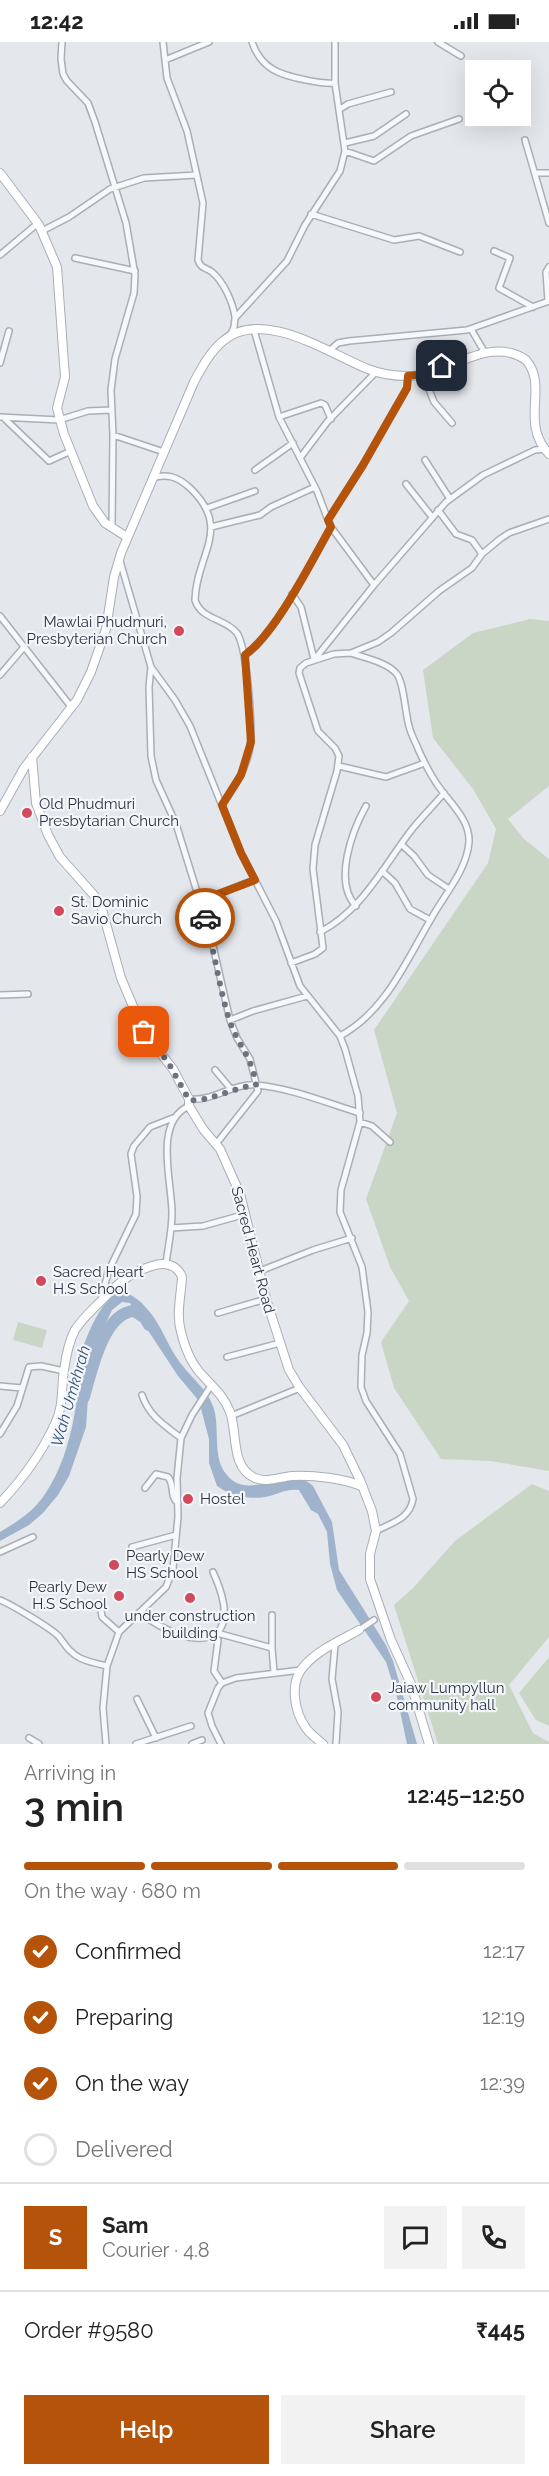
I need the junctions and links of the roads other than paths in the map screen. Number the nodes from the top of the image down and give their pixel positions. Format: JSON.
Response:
{"nodes":[{"id":1,"x":62,"y":42,"type":"edge"},
{"id":2,"x":163,"y":42,"type":"edge"},
{"id":3,"x":209,"y":42,"type":"edge"},
{"id":4,"x":252,"y":42,"type":"edge"},
{"id":5,"x":335,"y":42,"type":"edge"},
{"id":6,"x":438,"y":42,"type":"edge"},
{"id":7,"x":461,"y":56,"type":"dead end"},
{"id":8,"x":165,"y":60,"type":"junction"},
{"id":9,"x":335,"y":83,"type":"junction"},
{"id":10,"x":391,"y":92,"type":"dead end"},
{"id":11,"x":340,"y":109,"type":"junction"},
{"id":12,"x":406,"y":114,"type":"dead end"},
{"id":13,"x":459,"y":119,"type":"dead end"},
{"id":14,"x":525,"y":140,"type":"dead end"},
{"id":15,"x":345,"y":143,"type":"junction"},
{"id":16,"x":345,"y":151,"type":"junction"},
{"id":17,"x":0,"y":173,"type":"edge"},
{"id":18,"x":536,"y":173,"type":"junction"},
{"id":19,"x":549,"y":173,"type":"edge"},
{"id":20,"x":197,"y":175,"type":"junction"},
{"id":21,"x":114,"y":187,"type":"junction"},
{"id":22,"x":546,"y":201,"type":"edge"},
{"id":23,"x":311,"y":214,"type":"junction"},
{"id":24,"x":549,"y":223,"type":"edge"},
{"id":25,"x":40,"y":227,"type":"junction"},
{"id":26,"x":494,"y":251,"type":"dead end"},
{"id":27,"x":460,"y":252,"type":"dead end"},
{"id":28,"x":0,"y":255,"type":"edge"},
{"id":29,"x":75,"y":258,"type":"dead end"},
{"id":30,"x":549,"y":267,"type":"edge"},
{"id":31,"x":135,"y":271,"type":"junction"},
{"id":32,"x":548,"y":301,"type":"edge"},
{"id":33,"x":533,"y":307,"type":"junction"},
{"id":34,"x":235,"y":318,"type":"junction"},
{"id":35,"x":471,"y":329,"type":"junction"},
{"id":36,"x":254,"y":330,"type":"junction"},
{"id":37,"x":9,"y":331,"type":"dead end"},
{"id":38,"x":230,"y":336,"type":"junction"},
{"id":39,"x":329,"y":351,"type":"junction"},
{"id":40,"x":485,"y":353,"type":"junction"},
{"id":41,"x":0,"y":363,"type":"edge"},
{"id":42,"x":376,"y":372,"type":"junction"},
{"id":43,"x":423,"y":374,"type":"junction"},
{"id":44,"x":408,"y":376,"type":"junction"},
{"id":45,"x":111,"y":410,"type":"junction"},
{"id":46,"x":2,"y":417,"type":"edge"},
{"id":47,"x":279,"y":417,"type":"junction"},
{"id":48,"x":331,"y":419,"type":"junction"},
{"id":49,"x":59,"y":420,"type":"junction"},
{"id":50,"x":452,"y":423,"type":"dead end"},
{"id":51,"x":113,"y":435,"type":"junction"},
{"id":52,"x":292,"y":443,"type":"junction"},
{"id":53,"x":71,"y":451,"type":"junction"},
{"id":54,"x":547,"y":451,"type":"edge"},
{"id":55,"x":164,"y":452,"type":"junction"},
{"id":56,"x":300,"y":458,"type":"junction"},
{"id":57,"x":425,"y":460,"type":"dead end"},
{"id":58,"x":255,"y":470,"type":"dead end"},
{"id":59,"x":152,"y":478,"type":"junction"},
{"id":60,"x":406,"y":484,"type":"dead end"},
{"id":61,"x":315,"y":487,"type":"junction"},
{"id":62,"x":255,"y":491,"type":"dead end"},
{"id":63,"x":450,"y":499,"type":"junction"},
{"id":64,"x":207,"y":508,"type":"junction"},
{"id":65,"x":438,"y":510,"type":"junction"},
{"id":66,"x":432,"y":517,"type":"junction"},
{"id":67,"x":549,"y":519,"type":"edge"},
{"id":68,"x":328,"y":520,"type":"junction"},
{"id":69,"x":112,"y":527,"type":"junction"},
{"id":70,"x":211,"y":527,"type":"junction"},
{"id":71,"x":331,"y":527,"type":"junction"},
{"id":72,"x":127,"y":537,"type":"junction"},
{"id":73,"x":482,"y":555,"type":"junction"},
{"id":74,"x":119,"y":560,"type":"junction"},
{"id":75,"x":374,"y":585,"type":"junction"},
{"id":76,"x":292,"y":594,"type":"junction"},
{"id":77,"x":0,"y":617,"type":"edge"},
{"id":78,"x":24,"y":647,"type":"junction"},
{"id":79,"x":351,"y":653,"type":"junction"},
{"id":80,"x":245,"y":655,"type":"junction"},
{"id":81,"x":314,"y":659,"type":"junction"},
{"id":82,"x":151,"y":666,"type":"junction"},
{"id":83,"x":0,"y":675,"type":"edge"},
{"id":84,"x":72,"y":708,"type":"junction"},
{"id":85,"x":32,"y":757,"type":"junction"},
{"id":86,"x":425,"y":763,"type":"junction"},
{"id":87,"x":339,"y":766,"type":"junction"},
{"id":88,"x":444,"y":794,"type":"junction"},
{"id":89,"x":222,"y":805,"type":"junction"},
{"id":90,"x":366,"y":806,"type":"dead end"},
{"id":91,"x":0,"y":811,"type":"edge"},
{"id":92,"x":401,"y":844,"type":"junction"},
{"id":93,"x":382,"y":871,"type":"junction"},
{"id":94,"x":255,"y":880,"type":"junction"},
{"id":95,"x":449,"y":889,"type":"junction"},
{"id":96,"x":200,"y":901,"type":"junction"},
{"id":97,"x":356,"y":906,"type":"junction"},
{"id":98,"x":430,"y":920,"type":"junction"},
{"id":99,"x":320,"y":932,"type":"junction"},
{"id":100,"x":291,"y":963,"type":"junction"},
{"id":101,"x":28,"y":994,"type":"dead end"},
{"id":102,"x":0,"y":995,"type":"edge"},
{"id":103,"x":307,"y":996,"type":"junction"},
{"id":104,"x":230,"y":1020,"type":"junction"},
{"id":105,"x":340,"y":1036,"type":"junction"},
{"id":106,"x":215,"y":1070,"type":"dead end"},
{"id":107,"x":256,"y":1085,"type":"junction"},
{"id":108,"x":231,"y":1089,"type":"junction"},
{"id":109,"x":189,"y":1103,"type":"junction"},
{"id":110,"x":360,"y":1113,"type":"junction"},
{"id":111,"x":174,"y":1118,"type":"junction"},
{"id":112,"x":360,"y":1122,"type":"junction"},
{"id":113,"x":390,"y":1142,"type":"dead end"},
{"id":114,"x":216,"y":1144,"type":"junction"},
{"id":115,"x":246,"y":1214,"type":"junction"},
{"id":116,"x":171,"y":1228,"type":"junction"},
{"id":117,"x":352,"y":1238,"type":"junction"},
{"id":118,"x":166,"y":1264,"type":"junction"},
{"id":119,"x":260,"y":1271,"type":"junction"},
{"id":120,"x":266,"y":1299,"type":"junction"},
{"id":121,"x":100,"y":1302,"type":"junction"},
{"id":122,"x":218,"y":1313,"type":"dead end"},
{"id":123,"x":280,"y":1343,"type":"junction"},
{"id":124,"x":227,"y":1357,"type":"dead end"},
{"id":125,"x":64,"y":1371,"type":"junction"},
{"id":126,"x":0,"y":1386,"type":"edge"},
{"id":127,"x":22,"y":1388,"type":"junction"},
{"id":128,"x":210,"y":1388,"type":"junction"},
{"id":129,"x":300,"y":1388,"type":"junction"},
{"id":130,"x":142,"y":1395,"type":"dead end"},
{"id":131,"x":231,"y":1416,"type":"junction"},
{"id":132,"x":0,"y":1434,"type":"edge"},
{"id":133,"x":181,"y":1438,"type":"junction"},
{"id":134,"x":363,"y":1487,"type":"junction"},
{"id":135,"x":145,"y":1488,"type":"dead end"},
{"id":136,"x":0,"y":1503,"type":"edge"},
{"id":137,"x":178,"y":1503,"type":"junction"},
{"id":138,"x":376,"y":1531,"type":"junction"},
{"id":139,"x":176,"y":1535,"type":"junction"},
{"id":140,"x":33,"y":1537,"type":"dead end"},
{"id":141,"x":132,"y":1547,"type":"dead end"},
{"id":142,"x":0,"y":1552,"type":"edge"},
{"id":143,"x":213,"y":1572,"type":"dead end"},
{"id":144,"x":0,"y":1600,"type":"edge"},
{"id":145,"x":100,"y":1603,"type":"dead end"},
{"id":146,"x":140,"y":1613,"type":"junction"},
{"id":147,"x":381,"y":1613,"type":"junction"},
{"id":148,"x":272,"y":1615,"type":"dead end"},
{"id":149,"x":374,"y":1620,"type":"joint"},
{"id":150,"x":359,"y":1630,"type":"joint"},
{"id":151,"x":119,"y":1632,"type":"junction"},
{"id":152,"x":217,"y":1633,"type":"junction"},
{"id":153,"x":218,"y":1640,"type":"dead end"},
{"id":154,"x":334,"y":1645,"type":"junction"},
{"id":155,"x":272,"y":1648,"type":"junction"},
{"id":156,"x":107,"y":1666,"type":"junction"},
{"id":157,"x":301,"y":1670,"type":"junction"},
{"id":158,"x":274,"y":1673,"type":"junction"},
{"id":159,"x":222,"y":1683,"type":"junction"},
{"id":160,"x":137,"y":1699,"type":"dead end"},
{"id":161,"x":191,"y":1725,"type":"dead end"},
{"id":162,"x":29,"y":1738,"type":"dead end"},
{"id":163,"x":156,"y":1738,"type":"junction"},
{"id":164,"x":202,"y":1740,"type":"dead end"},
{"id":165,"x":39,"y":1744,"type":"edge"},
{"id":166,"x":106,"y":1744,"type":"edge"},
{"id":167,"x":136,"y":1744,"type":"edge"},
{"id":168,"x":192,"y":1744,"type":"edge"},
{"id":169,"x":221,"y":1744,"type":"edge"},
{"id":170,"x":323,"y":1744,"type":"edge"},
{"id":171,"x":336,"y":1744,"type":"edge"},
{"id":172,"x":429,"y":1744,"type":"edge"}],
"edges":[{"from":1,"to":21,"type":"street"},
{"from":2,"to":8,"type":"street"},
{"from":3,"to":8,"type":"street"},
{"from":4,"to":9,"type":"street"},
{"from":5,"to":9,"type":"street"},
{"from":6,"to":7,"type":"street"},
{"from":8,"to":20,"type":"street"},
{"from":9,"to":11,"type":"street"},
{"from":10,"to":11,"type":"street"},
{"from":11,"to":15,"type":"street"},
{"from":12,"to":15,"type":"street"},
{"from":13,"to":16,"type":"street"},
{"from":14,"to":18,"type":"street"},
{"from":15,"to":16,"type":"street"},
{"from":16,"to":23,"type":"street"},
{"from":17,"to":25,"type":"street"},
{"from":18,"to":19,"type":"street"},
{"from":18,"to":22,"type":"street"},
{"from":20,"to":21,"type":"street"},
{"from":20,"to":34,"type":"street"},
{"from":21,"to":25,"type":"street"},
{"from":21,"to":31,"type":"street"},
{"from":22,"to":24,"type":"street"},
{"from":23,"to":27,"type":"street"},
{"from":23,"to":34,"type":"street"},
{"from":25,"to":28,"type":"street"},
{"from":25,"to":49,"type":"street"},
{"from":26,"to":33,"type":"street"},
{"from":29,"to":31,"type":"street"},
{"from":30,"to":32,"type":"street"},
{"from":31,"to":45,"type":"street"},
{"from":32,"to":33,"type":"street"},
{"from":33,"to":35,"type":"street"},
{"from":34,"to":38,"type":"street"},
{"from":35,"to":39,"type":"street"},
{"from":35,"to":40,"type":"street"},
{"from":36,"to":38,"type":"street"},
{"from":36,"to":39,"type":"street"},
{"from":36,"to":47,"type":"street"},
{"from":37,"to":41,"type":"street"},
{"from":38,"to":55,"type":"street"},
{"from":39,"to":42,"type":"street"},
{"from":40,"to":43,"type":"street"},
{"from":40,"to":54,"type":"street"},
{"from":42,"to":44,"type":"street"},
{"from":42,"to":48,"type":"street"},
{"from":43,"to":44,"type":"street"},
{"from":43,"to":50,"type":"street"},
{"from":44,"to":68,"type":"street"},
{"from":45,"to":49,"type":"street"},
{"from":45,"to":51,"type":"street"},
{"from":46,"to":49,"type":"street"},
{"from":46,"to":53,"type":"street"},
{"from":47,"to":48,"type":"street"},
{"from":47,"to":52,"type":"street"},
{"from":48,"to":56,"type":"street"},
{"from":49,"to":53,"type":"street"},
{"from":51,"to":55,"type":"street"},
{"from":51,"to":69,"type":"street"},
{"from":52,"to":56,"type":"street"},
{"from":52,"to":58,"type":"street"},
{"from":53,"to":69,"type":"street"},
{"from":54,"to":63,"type":"street"},
{"from":55,"to":59,"type":"street"},
{"from":56,"to":61,"type":"street"},
{"from":57,"to":63,"type":"street"},
{"from":59,"to":64,"type":"street"},
{"from":59,"to":72,"type":"street"},
{"from":60,"to":66,"type":"street"},
{"from":61,"to":68,"type":"street"},
{"from":61,"to":70,"type":"street"},
{"from":62,"to":64,"type":"street"},
{"from":63,"to":65,"type":"street"},
{"from":64,"to":70,"type":"street"},
{"from":65,"to":66,"type":"street"},
{"from":65,"to":73,"type":"street"},
{"from":66,"to":75,"type":"street"},
{"from":67,"to":73,"type":"street"},
{"from":68,"to":71,"type":"street"},
{"from":69,"to":72,"type":"street"},
{"from":70,"to":80,"type":"street"},
{"from":71,"to":75,"type":"street"},
{"from":71,"to":76,"type":"street"},
{"from":72,"to":74,"type":"street"},
{"from":73,"to":79,"type":"street"},
{"from":74,"to":82,"type":"street"},
{"from":74,"to":84,"type":"street"},
{"from":75,"to":81,"type":"street"},
{"from":76,"to":80,"type":"street"},
{"from":76,"to":81,"type":"street"},
{"from":77,"to":78,"type":"street"},
{"from":78,"to":83,"type":"street"},
{"from":78,"to":84,"type":"street"},
{"from":79,"to":81,"type":"street"},
{"from":79,"to":86,"type":"street"},
{"from":80,"to":89,"type":"street"},
{"from":81,"to":87,"type":"street"},
{"from":82,"to":89,"type":"street"},
{"from":82,"to":96,"type":"street"},
{"from":84,"to":85,"type":"street"},
{"from":85,"to":91,"type":"street"},
{"from":85,"to":109,"type":"street","name":"Sacred Heart Road"},
{"from":86,"to":87,"type":"street"},
{"from":86,"to":88,"type":"street"},
{"from":87,"to":99,"type":"street"},
{"from":88,"to":92,"type":"street"},
{"from":88,"to":95,"type":"street"},
{"from":89,"to":94,"type":"street"},
{"from":90,"to":97,"type":"street"},
{"from":92,"to":93,"type":"street"},
{"from":92,"to":95,"type":"street"},
{"from":93,"to":97,"type":"street"},
{"from":93,"to":98,"type":"street"},
{"from":94,"to":96,"type":"street"},
{"from":94,"to":100,"type":"street"},
{"from":95,"to":98,"type":"street"},
{"from":96,"to":104,"type":"street"},
{"from":97,"to":99,"type":"street"},
{"from":98,"to":105,"type":"street"},
{"from":99,"to":100,"type":"street"},
{"from":100,"to":103,"type":"street"},
{"from":101,"to":102,"type":"street"},
{"from":103,"to":104,"type":"street"},
{"from":103,"to":105,"type":"street"},
{"from":104,"to":107,"type":"street"},
{"from":105,"to":110,"type":"street"},
{"from":106,"to":108,"type":"street"},
{"from":107,"to":108,"type":"street"},
{"from":107,"to":110,"type":"street"},
{"from":107,"to":114,"type":"street"},
{"from":108,"to":109,"type":"street"},
{"from":109,"to":111,"type":"street"},
{"from":109,"to":114,"type":"street","name":"Sacred Heart Road"},
{"from":110,"to":112,"type":"street"},
{"from":111,"to":116,"type":"street"},
{"from":111,"to":121,"type":"street"},
{"from":112,"to":113,"type":"street"},
{"from":112,"to":117,"type":"street"},
{"from":114,"to":115,"type":"street","name":"Sacred Heart Road"},
{"from":115,"to":116,"type":"street"},
{"from":115,"to":119,"type":"street","name":"Sacred Heart Road"},
{"from":116,"to":118,"type":"street"},
{"from":117,"to":119,"type":"street"},
{"from":117,"to":138,"type":"street"},
{"from":118,"to":121,"type":"street"},
{"from":118,"to":128,"type":"street"},
{"from":119,"to":120,"type":"street","name":"Sacred Heart Road"},
{"from":120,"to":122,"type":"street"},
{"from":120,"to":123,"type":"street","name":"Sacred Heart Road"},
{"from":121,"to":125,"type":"street"},
{"from":123,"to":124,"type":"street"},
{"from":123,"to":129,"type":"street","name":"Sacred Heart Road"},
{"from":125,"to":127,"type":"street"},
{"from":125,"to":136,"type":"street"},
{"from":126,"to":127,"type":"street"},
{"from":127,"to":132,"type":"street"},
{"from":128,"to":131,"type":"street"},
{"from":128,"to":133,"type":"street"},
{"from":129,"to":131,"type":"street"},
{"from":129,"to":134,"type":"street","name":"Sacred Heart Road"},
{"from":130,"to":133,"type":"street"},
{"from":131,"to":134,"type":"street"},
{"from":133,"to":137,"type":"street"},
{"from":134,"to":138,"type":"street","name":"Sacred Heart Road"},
{"from":135,"to":137,"type":"street"},
{"from":137,"to":139,"type":"street"},
{"from":138,"to":147,"type":"street"},
{"from":139,"to":141,"type":"street"},
{"from":139,"to":146,"type":"street"},
{"from":140,"to":142,"type":"street"},
{"from":143,"to":152,"type":"street"},
{"from":144,"to":156,"type":"street"},
{"from":145,"to":151,"type":"street"},
{"from":146,"to":151,"type":"street"},
{"from":146,"to":152,"type":"street"},
{"from":147,"to":149,"type":"street"},
{"from":147,"to":172,"type":"street"},
{"from":148,"to":155,"type":"street"},
{"from":149,"to":150,"type":"street"},
{"from":150,"to":154,"type":"street"},
{"from":151,"to":156,"type":"street"},
{"from":152,"to":155,"type":"street"},
{"from":153,"to":159,"type":"street"},
{"from":154,"to":157,"type":"street"},
{"from":154,"to":171,"type":"street"},
{"from":155,"to":158,"type":"street"},
{"from":156,"to":166,"type":"street"},
{"from":157,"to":158,"type":"street"},
{"from":157,"to":170,"type":"street"},
{"from":158,"to":159,"type":"street"},
{"from":159,"to":169,"type":"street"},
{"from":160,"to":163,"type":"street"},
{"from":161,"to":163,"type":"street"},
{"from":162,"to":165,"type":"street"},
{"from":163,"to":167,"type":"street"},
{"from":164,"to":168,"type":"street"}]}
